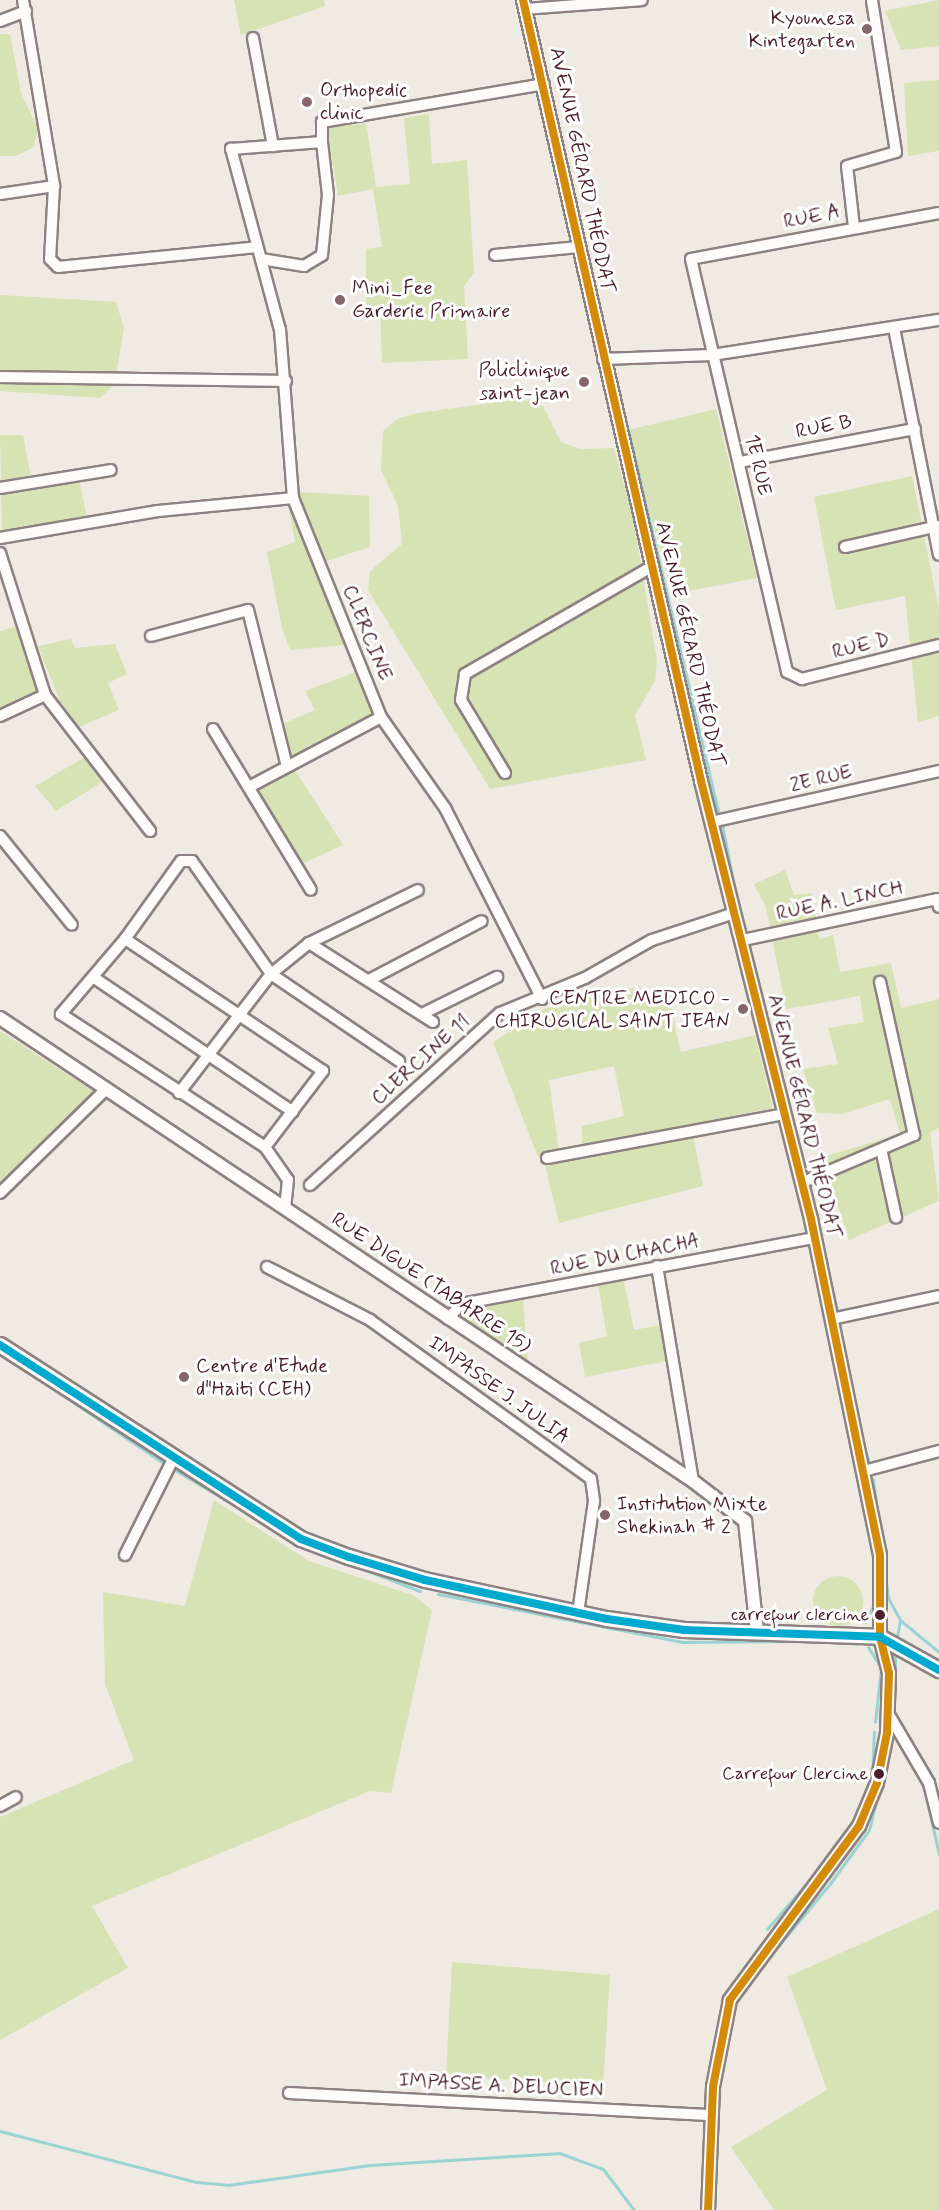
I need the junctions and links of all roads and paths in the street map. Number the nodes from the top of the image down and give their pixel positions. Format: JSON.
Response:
{"nodes":[{"id":1,"x":633,"y":0,"type":"edge"},
{"id":2,"x":642,"y":0,"type":"edge"},
{"id":3,"x":872,"y":0,"type":"edge"},
{"id":4,"x":524,"y":4,"type":"edge"},
{"id":5,"x":25,"y":6,"type":"edge"},
{"id":6,"x":0,"y":21,"type":"edge"},
{"id":7,"x":253,"y":38,"type":"dead end"},
{"id":8,"x":544,"y":84,"type":"junction"},
{"id":9,"x":322,"y":142,"type":"junction"},
{"id":10,"x":273,"y":146,"type":"junction"},
{"id":11,"x":54,"y":186,"type":"junction"},
{"id":12,"x":0,"y":194,"type":"edge"},
{"id":13,"x":939,"y":213,"type":"edge"},
{"id":14,"x":854,"y":227,"type":"junction"},
{"id":15,"x":257,"y":247,"type":"junction"},
{"id":16,"x":579,"y":247,"type":"junction"},
{"id":17,"x":495,"y":255,"type":"dead end"},
{"id":18,"x":261,"y":259,"type":"junction"},
{"id":19,"x":691,"y":259,"type":"joint"},
{"id":20,"x":939,"y":320,"type":"edge"},
{"id":21,"x":894,"y":328,"type":"junction"},
{"id":22,"x":712,"y":355,"type":"junction"},
{"id":23,"x":603,"y":359,"type":"junction"},
{"id":24,"x":0,"y":377,"type":"edge"},
{"id":25,"x":286,"y":381,"type":"junction"},
{"id":26,"x":915,"y":429,"type":"junction"},
{"id":27,"x":740,"y":462,"type":"junction"},
{"id":28,"x":111,"y":470,"type":"dead end"},
{"id":29,"x":0,"y":488,"type":"edge"},
{"id":30,"x":293,"y":498,"type":"junction"},
{"id":31,"x":936,"y":527,"type":"edge"},
{"id":32,"x":0,"y":538,"type":"edge"},
{"id":33,"x":845,"y":547,"type":"dead end"},
{"id":34,"x":0,"y":553,"type":"edge"},
{"id":35,"x":939,"y":555,"type":"edge"},
{"id":36,"x":653,"y":566,"type":"junction"},
{"id":37,"x":151,"y":636,"type":"dead end"},
{"id":38,"x":939,"y":645,"type":"edge"},
{"id":39,"x":792,"y":677,"type":"joint"},
{"id":40,"x":45,"y":695,"type":"junction"},
{"id":41,"x":0,"y":716,"type":"edge"},
{"id":42,"x":381,"y":717,"type":"junction"},
{"id":43,"x":213,"y":729,"type":"dead end"},
{"id":44,"x":287,"y":766,"type":"junction"},
{"id":45,"x":939,"y":771,"type":"edge"},
{"id":46,"x":505,"y":773,"type":"dead end"},
{"id":47,"x":249,"y":787,"type":"junction"},
{"id":48,"x":711,"y":822,"type":"junction"},
{"id":49,"x":150,"y":831,"type":"dead end"},
{"id":50,"x":0,"y":836,"type":"edge"},
{"id":51,"x":311,"y":890,"type":"dead end"},
{"id":52,"x":418,"y":890,"type":"dead end"},
{"id":53,"x":938,"y":901,"type":"edge"},
{"id":54,"x":734,"y":913,"type":"junction"},
{"id":55,"x":482,"y":921,"type":"dead end"},
{"id":56,"x":72,"y":926,"type":"dead end"},
{"id":57,"x":125,"y":939,"type":"junction"},
{"id":58,"x":745,"y":939,"type":"junction"},
{"id":59,"x":309,"y":943,"type":"junction"},
{"id":60,"x":272,"y":974,"type":"junction"},
{"id":61,"x":93,"y":977,"type":"junction"},
{"id":62,"x":496,"y":977,"type":"dead end"},
{"id":63,"x":369,"y":980,"type":"junction"},
{"id":64,"x":880,"y":982,"type":"dead end"},
{"id":65,"x":542,"y":999,"type":"junction"},
{"id":66,"x":422,"y":1014,"type":"junction"},
{"id":67,"x":238,"y":1017,"type":"junction"},
{"id":68,"x":0,"y":1018,"type":"edge"},
{"id":69,"x":433,"y":1022,"type":"dead end"},
{"id":70,"x":210,"y":1054,"type":"junction"},
{"id":71,"x":399,"y":1060,"type":"dead end"},
{"id":72,"x":105,"y":1090,"type":"junction"},
{"id":73,"x":179,"y":1093,"type":"junction"},
{"id":74,"x":293,"y":1112,"type":"junction"},
{"id":75,"x":784,"y":1114,"type":"junction"},
{"id":76,"x":265,"y":1147,"type":"junction"},
{"id":77,"x":882,"y":1154,"type":"junction"},
{"id":78,"x":547,"y":1158,"type":"dead end"},
{"id":79,"x":801,"y":1183,"type":"junction"},
{"id":80,"x":310,"y":1185,"type":"dead end"},
{"id":81,"x":0,"y":1193,"type":"edge"},
{"id":82,"x":285,"y":1208,"type":"junction"},
{"id":83,"x":896,"y":1217,"type":"dead end"},
{"id":84,"x":815,"y":1238,"type":"junction"},
{"id":85,"x":657,"y":1266,"type":"junction"},
{"id":86,"x":267,"y":1267,"type":"dead end"},
{"id":87,"x":939,"y":1296,"type":"edge"},
{"id":88,"x":836,"y":1318,"type":"junction"},
{"id":89,"x":448,"y":1319,"type":"junction"},
{"id":90,"x":0,"y":1345,"type":"edge"},
{"id":91,"x":939,"y":1451,"type":"edge"},
{"id":92,"x":174,"y":1456,"type":"junction"},
{"id":93,"x":864,"y":1471,"type":"junction"},
{"id":94,"x":693,"y":1481,"type":"junction"},
{"id":95,"x":125,"y":1555,"type":"dead end"},
{"id":96,"x":578,"y":1614,"type":"junction"},
{"id":97,"x":757,"y":1632,"type":"junction"},
{"id":98,"x":880,"y":1637,"type":"junction"},
{"id":99,"x":939,"y":1670,"type":"edge"},
{"id":100,"x":888,"y":1713,"type":"junction"},
{"id":101,"x":16,"y":1797,"type":"dead end"},
{"id":102,"x":0,"y":1806,"type":"edge"},
{"id":103,"x":939,"y":1823,"type":"edge"},
{"id":104,"x":288,"y":2093,"type":"dead end"},
{"id":105,"x":712,"y":2115,"type":"junction"},
{"id":106,"x":708,"y":2210,"type":"edge"}],
"edges":[{"from":1,"to":2,"type":"street"},
{"from":1,"to":4,"type":"street"},
{"from":3,"to":14,"type":"street"},
{"from":4,"to":8,"type":"street","name":"AVENUE GÉRARD THÉODAT"},
{"from":5,"to":6,"type":"street"},
{"from":5,"to":11,"type":"street"},
{"from":7,"to":10,"type":"street"},
{"from":8,"to":9,"type":"street"},
{"from":8,"to":16,"type":"street","name":"AVENUE GÉRARD THÉODAT"},
{"from":9,"to":10,"type":"street"},
{"from":9,"to":18,"type":"street"},
{"from":10,"to":15,"type":"street","name":"CLERCINE"},
{"from":11,"to":12,"type":"street"},
{"from":11,"to":15,"type":"street"},
{"from":13,"to":14,"type":"street","name":"RUE A"},
{"from":14,"to":19,"type":"street","name":"RUE A"},
{"from":15,"to":18,"type":"street","name":"CLERCINE"},
{"from":16,"to":17,"type":"street"},
{"from":16,"to":23,"type":"street","name":"AVENUE GÉRARD THÉODAT"},
{"from":18,"to":25,"type":"street","name":"CLERCINE"},
{"from":19,"to":22,"type":"street","name":"1E RUE"},
{"from":20,"to":21,"type":"street"},
{"from":21,"to":22,"type":"street"},
{"from":21,"to":26,"type":"street"},
{"from":22,"to":23,"type":"street"},
{"from":22,"to":27,"type":"street","name":"1E RUE"},
{"from":23,"to":36,"type":"street","name":"AVENUE GÉRARD THÉODAT"},
{"from":24,"to":25,"type":"street"},
{"from":25,"to":30,"type":"street","name":"CLERCINE"},
{"from":26,"to":27,"type":"street","name":"RUE B"},
{"from":26,"to":31,"type":"street"},
{"from":27,"to":39,"type":"street","name":"1E RUE"},
{"from":28,"to":29,"type":"street"},
{"from":30,"to":32,"type":"street"},
{"from":30,"to":42,"type":"street","name":"CLERCINE"},
{"from":31,"to":33,"type":"street"},
{"from":31,"to":35,"type":"street"},
{"from":34,"to":40,"type":"street"},
{"from":36,"to":46,"type":"street"},
{"from":36,"to":48,"type":"street","name":"AVENUE GÉRARD THÉODAT"},
{"from":37,"to":44,"type":"street"},
{"from":38,"to":39,"type":"street","name":"RUE D"},
{"from":40,"to":41,"type":"street"},
{"from":40,"to":49,"type":"street"},
{"from":42,"to":44,"type":"street"},
{"from":42,"to":65,"type":"street","name":"CLERCINE"},
{"from":43,"to":47,"type":"street"},
{"from":44,"to":47,"type":"street"},
{"from":45,"to":48,"type":"street","name":"2E RUE"},
{"from":47,"to":51,"type":"street"},
{"from":48,"to":54,"type":"street","name":"AVENUE GÉRARD THÉODAT"},
{"from":50,"to":56,"type":"street"},
{"from":52,"to":59,"type":"street"},
{"from":53,"to":58,"type":"street","name":"RUE A. LINCH"},
{"from":54,"to":58,"type":"street","name":"AVENUE GÉRARD THÉODAT"},
{"from":54,"to":65,"type":"street","name":"CLERCINE 11"},
{"from":55,"to":63,"type":"street"},
{"from":57,"to":60,"type":"street"},
{"from":57,"to":61,"type":"street"},
{"from":57,"to":67,"type":"street"},
{"from":58,"to":75,"type":"street","name":"AVENUE GÉRARD THÉODAT"},
{"from":59,"to":60,"type":"street"},
{"from":59,"to":63,"type":"street"},
{"from":60,"to":67,"type":"street"},
{"from":60,"to":71,"type":"street"},
{"from":61,"to":70,"type":"street"},
{"from":61,"to":73,"type":"street"},
{"from":62,"to":66,"type":"street"},
{"from":63,"to":66,"type":"street"},
{"from":64,"to":77,"type":"street"},
{"from":65,"to":80,"type":"street","name":"CLERCINE 11"},
{"from":66,"to":69,"type":"street"},
{"from":67,"to":70,"type":"street"},
{"from":67,"to":74,"type":"street"},
{"from":68,"to":72,"type":"street","name":"RUE DIGUE (TABARRE 15)"},
{"from":70,"to":73,"type":"street"},
{"from":70,"to":74,"type":"street"},
{"from":72,"to":81,"type":"street"},
{"from":72,"to":82,"type":"street","name":"RUE DIGUE (TABARRE 15)"},
{"from":73,"to":76,"type":"street"},
{"from":74,"to":76,"type":"street"},
{"from":75,"to":78,"type":"street"},
{"from":75,"to":79,"type":"street","name":"AVENUE GÉRARD THÉODAT"},
{"from":76,"to":82,"type":"street"},
{"from":77,"to":79,"type":"street"},
{"from":77,"to":83,"type":"street"},
{"from":79,"to":84,"type":"street","name":"AVENUE GÉRARD THÉODAT"},
{"from":82,"to":89,"type":"street","name":"RUE DIGUE (TABARRE 15)"},
{"from":84,"to":85,"type":"street","name":"RUE DU CHACHA"},
{"from":84,"to":88,"type":"street","name":"AVENUE GÉRARD THÉODAT"},
{"from":85,"to":89,"type":"street","name":"RUE DU CHACHA"},
{"from":85,"to":94,"type":"street"},
{"from":86,"to":96,"type":"street","name":"IMPASSE J. JULIA"},
{"from":87,"to":88,"type":"street"},
{"from":88,"to":93,"type":"street","name":"AVENUE GÉRARD THÉODAT"},
{"from":89,"to":94,"type":"street","name":"RUE DIGUE (TABARRE 15)"},
{"from":90,"to":92,"type":"main road"},
{"from":91,"to":93,"type":"street"},
{"from":92,"to":95,"type":"street"},
{"from":92,"to":96,"type":"main road"},
{"from":93,"to":98,"type":"street","name":"AVENUE GÉRARD THÉODAT"},
{"from":94,"to":97,"type":"street","name":"RUE DIGUE (TABARRE 15)"},
{"from":96,"to":97,"type":"main road"},
{"from":97,"to":98,"type":"main road"},
{"from":98,"to":99,"type":"main road"},
{"from":98,"to":100,"type":"street","name":"AVENUE GÉRARD THÉODAT"},
{"from":100,"to":103,"type":"street"},
{"from":100,"to":105,"type":"street","name":"AVENUE GÉRARD THÉODAT"},
{"from":101,"to":102,"type":"street"},
{"from":104,"to":105,"type":"street","name":"IMPASSE A. DELUCIEN"},
{"from":105,"to":106,"type":"street","name":"AVENUE GÉRARD THÉODAT"}]}
